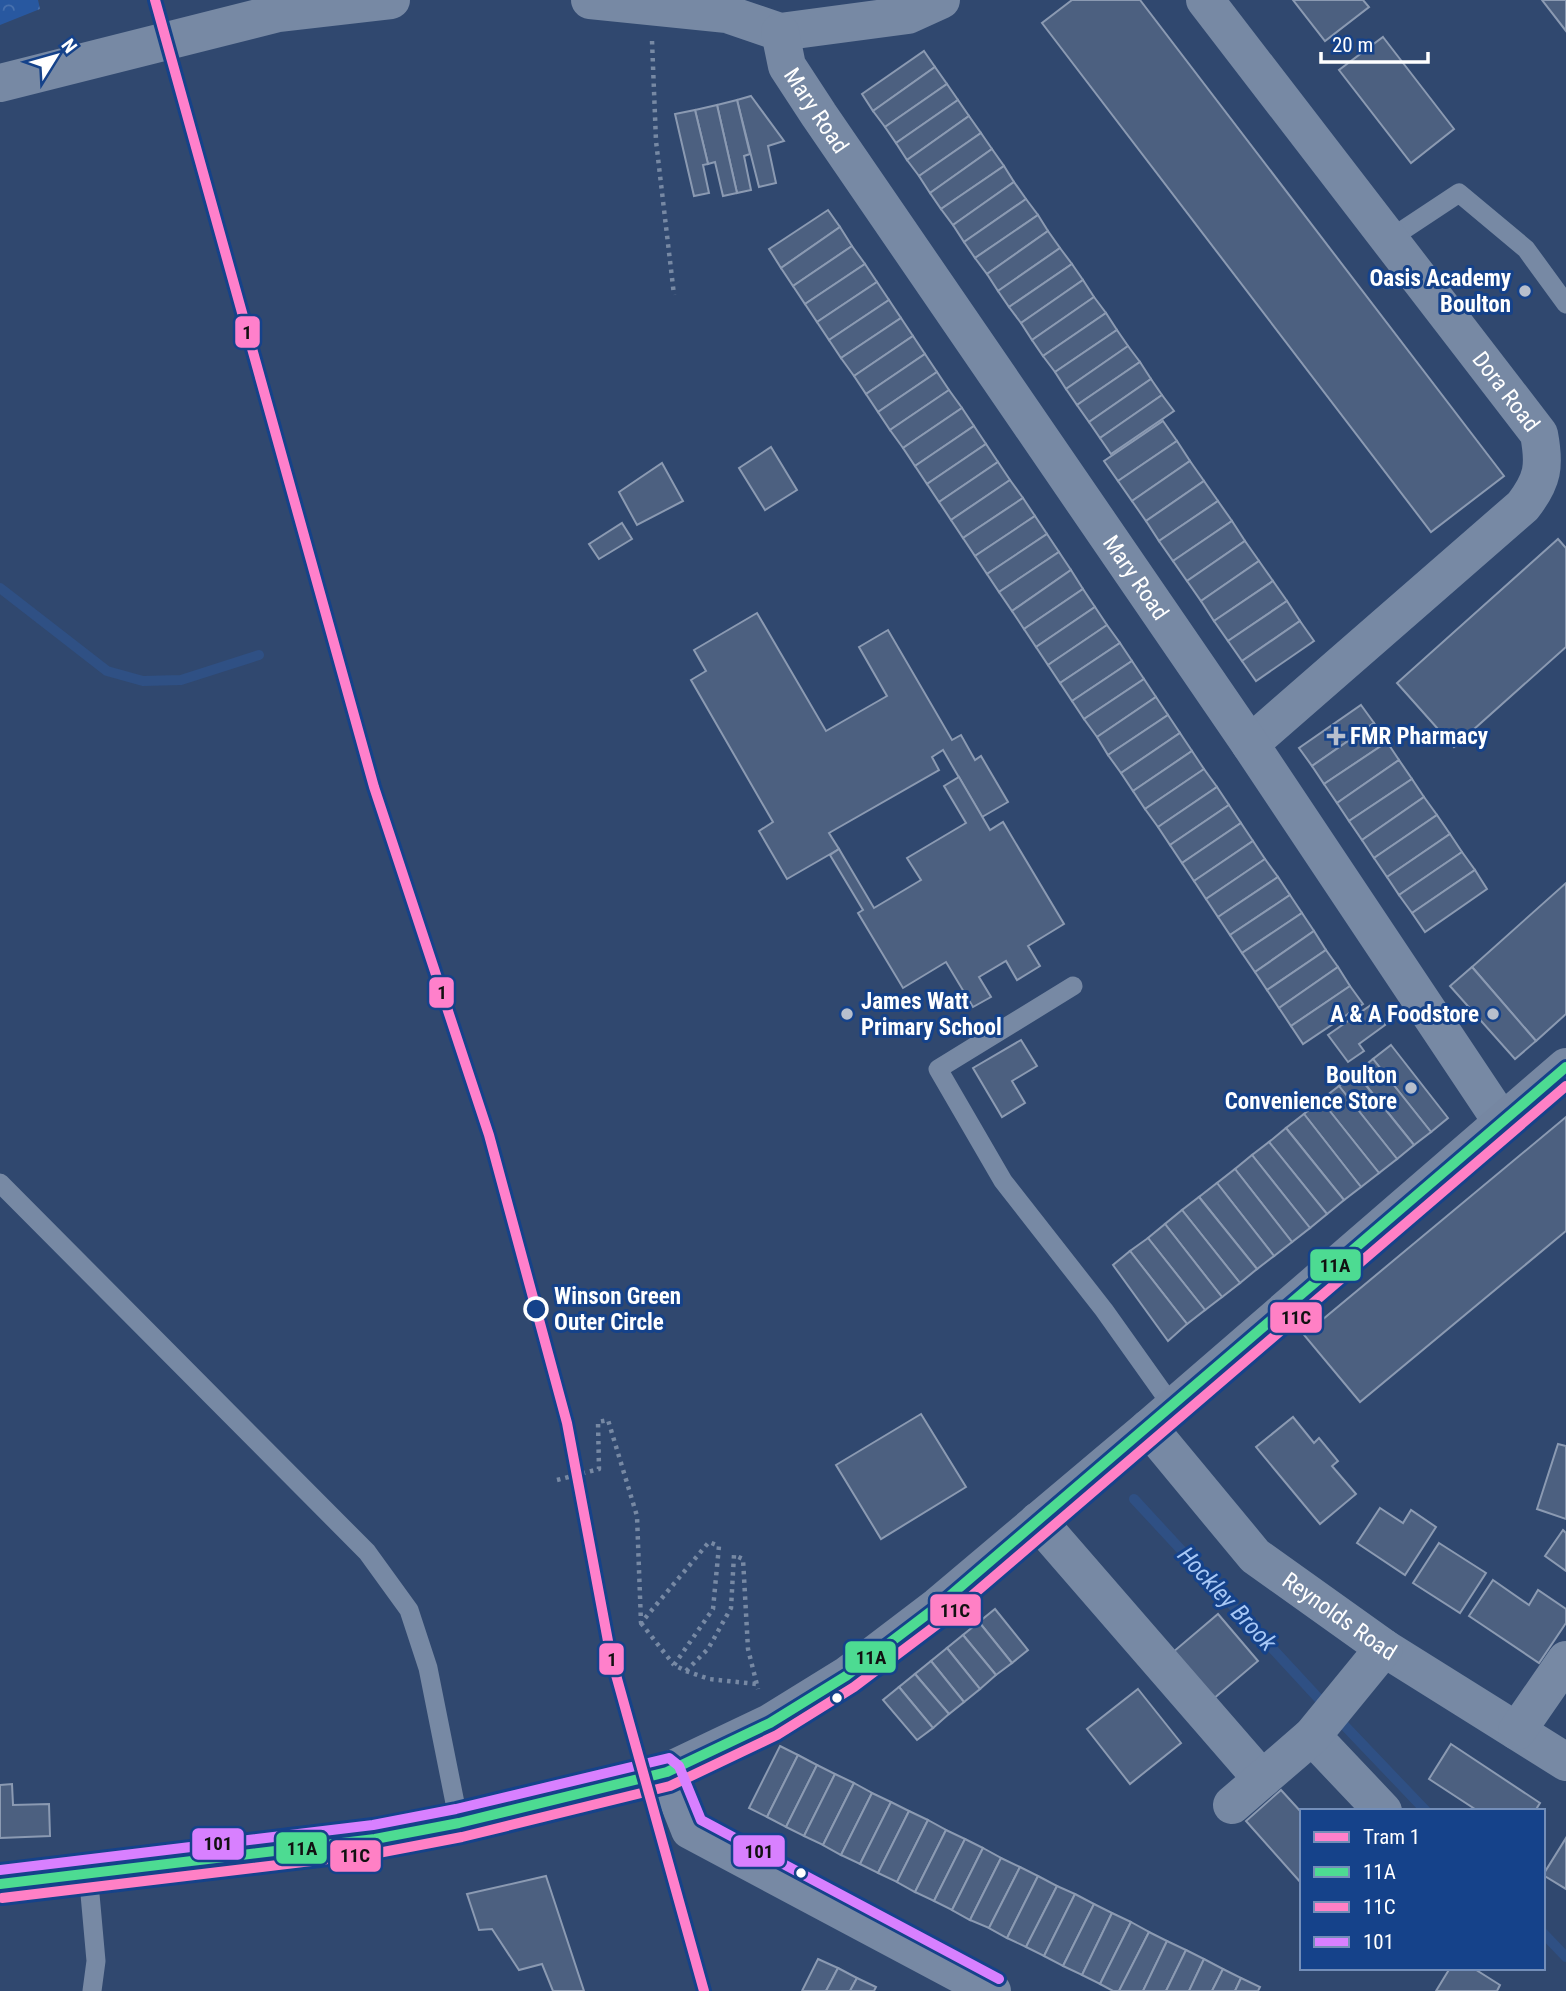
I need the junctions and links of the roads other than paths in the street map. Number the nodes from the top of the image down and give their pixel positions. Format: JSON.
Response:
{"nodes":[{"id":1,"x":391,"y":0,"type":"edge"},
{"id":2,"x":590,"y":0,"type":"edge"},
{"id":3,"x":942,"y":0,"type":"edge"},
{"id":4,"x":1205,"y":0,"type":"edge"},
{"id":5,"x":780,"y":32,"type":"junction"},
{"id":6,"x":0,"y":83,"type":"edge"},
{"id":7,"x":1388,"y":240,"type":"junction"},
{"id":8,"x":1566,"y":304,"type":"edge"},
{"id":9,"x":1250,"y":744,"type":"junction"},
{"id":10,"x":1073,"y":986,"type":"dead end"},
{"id":11,"x":1566,"y":1067,"type":"edge"},
{"id":12,"x":1502,"y":1122,"type":"junction"},
{"id":13,"x":0,"y":1183,"type":"edge"},
{"id":14,"x":1161,"y":1417,"type":"junction"},
{"id":15,"x":1038,"y":1521,"type":"junction"},
{"id":16,"x":1384,"y":1648,"type":"junction"},
{"id":17,"x":1566,"y":1660,"type":"edge"},
{"id":18,"x":1517,"y":1731,"type":"junction"},
{"id":19,"x":1312,"y":1736,"type":"junction"},
{"id":20,"x":1566,"y":1762,"type":"edge"},
{"id":21,"x":667,"y":1772,"type":"junction"},
{"id":22,"x":1262,"y":1779,"type":"junction"},
{"id":23,"x":1232,"y":1805,"type":"dead end"},
{"id":24,"x":1380,"y":1809,"type":"edge"},
{"id":25,"x":459,"y":1823,"type":"junction"},
{"id":26,"x":88,"y":1872,"type":"junction"},
{"id":27,"x":0,"y":1884,"type":"edge"},
{"id":28,"x":92,"y":1991,"type":"edge"},
{"id":29,"x":992,"y":1991,"type":"edge"}],
"edges":[{"from":1,"to":6,"type":"street"},
{"from":2,"to":5,"type":"street"},
{"from":3,"to":5,"type":"street"},
{"from":4,"to":7,"type":"street","name":"Dora Road"},
{"from":5,"to":9,"type":"street","name":"Mary Road"},
{"from":7,"to":8,"type":"lane"},
{"from":7,"to":9,"type":"street","name":"Dora Road"},
{"from":9,"to":12,"type":"street","name":"Mary Road"},
{"from":10,"to":14,"type":"lane"},
{"from":11,"to":12,"type":"main road"},
{"from":12,"to":14,"type":"main road"},
{"from":13,"to":25,"type":"lane"},
{"from":14,"to":15,"type":"main road"},
{"from":14,"to":16,"type":"street","name":"Reynolds Road"},
{"from":15,"to":21,"type":"main road"},
{"from":15,"to":22,"type":"street"},
{"from":16,"to":18,"type":"street","name":"Reynolds Road"},
{"from":16,"to":19,"type":"street"},
{"from":17,"to":18,"type":"street"},
{"from":18,"to":20,"type":"street","name":"Reynolds Road"},
{"from":19,"to":22,"type":"street"},
{"from":19,"to":24,"type":"street"},
{"from":21,"to":25,"type":"main road"},
{"from":21,"to":29,"type":"street"},
{"from":22,"to":23,"type":"street"},
{"from":25,"to":26,"type":"main road"},
{"from":26,"to":27,"type":"main road"},
{"from":26,"to":28,"type":"lane"}]}
